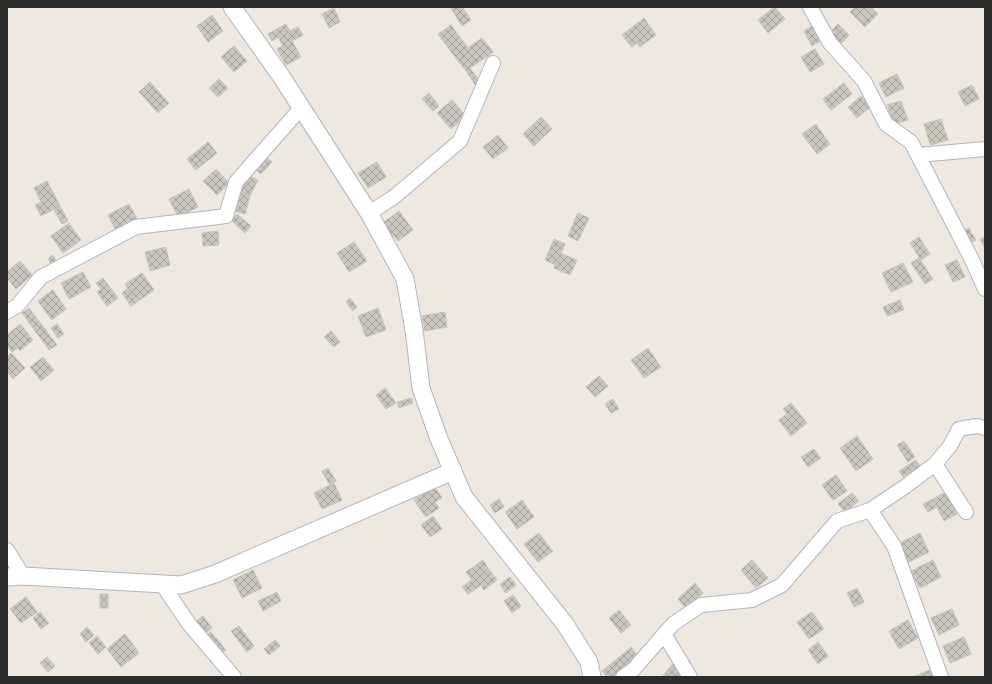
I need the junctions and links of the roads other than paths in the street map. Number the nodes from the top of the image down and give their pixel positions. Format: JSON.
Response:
{"nodes":[{"id":1,"x":232,"y":7,"type":"edge"},
{"id":2,"x":810,"y":7,"type":"edge"},
{"id":3,"x":493,"y":63,"type":"dead end"},
{"id":4,"x":301,"y":108,"type":"junction"},
{"id":5,"x":985,"y":149,"type":"edge"},
{"id":6,"x":918,"y":156,"type":"junction"},
{"id":7,"x":369,"y":213,"type":"junction"},
{"id":8,"x":985,"y":289,"type":"edge"},
{"id":9,"x":7,"y":312,"type":"edge"},
{"id":10,"x":985,"y":428,"type":"edge"},
{"id":11,"x":935,"y":464,"type":"junction"},
{"id":12,"x":453,"y":471,"type":"junction"},
{"id":13,"x":870,"y":510,"type":"junction"},
{"id":14,"x":966,"y":512,"type":"dead end"},
{"id":15,"x":7,"y":550,"type":"edge"},
{"id":16,"x":15,"y":577,"type":"edge"},
{"id":17,"x":162,"y":584,"type":"junction"},
{"id":18,"x":664,"y":634,"type":"junction"},
{"id":19,"x":234,"y":677,"type":"edge"},
{"id":20,"x":592,"y":677,"type":"edge"},
{"id":21,"x":623,"y":677,"type":"edge"},
{"id":22,"x":690,"y":677,"type":"edge"},
{"id":23,"x":942,"y":677,"type":"edge"}],
"edges":[{"from":1,"to":4,"type":"street"},
{"from":2,"to":6,"type":"street"},
{"from":3,"to":7,"type":"street"},
{"from":4,"to":7,"type":"street"},
{"from":4,"to":9,"type":"street"},
{"from":5,"to":6,"type":"street"},
{"from":6,"to":8,"type":"street"},
{"from":7,"to":12,"type":"street"},
{"from":10,"to":11,"type":"street"},
{"from":11,"to":13,"type":"street"},
{"from":11,"to":14,"type":"street"},
{"from":12,"to":17,"type":"street"},
{"from":12,"to":20,"type":"street"},
{"from":13,"to":18,"type":"street"},
{"from":13,"to":23,"type":"street"},
{"from":15,"to":16,"type":"street"},
{"from":16,"to":17,"type":"street"},
{"from":17,"to":19,"type":"street"},
{"from":18,"to":21,"type":"street"},
{"from":18,"to":22,"type":"street"}]}
